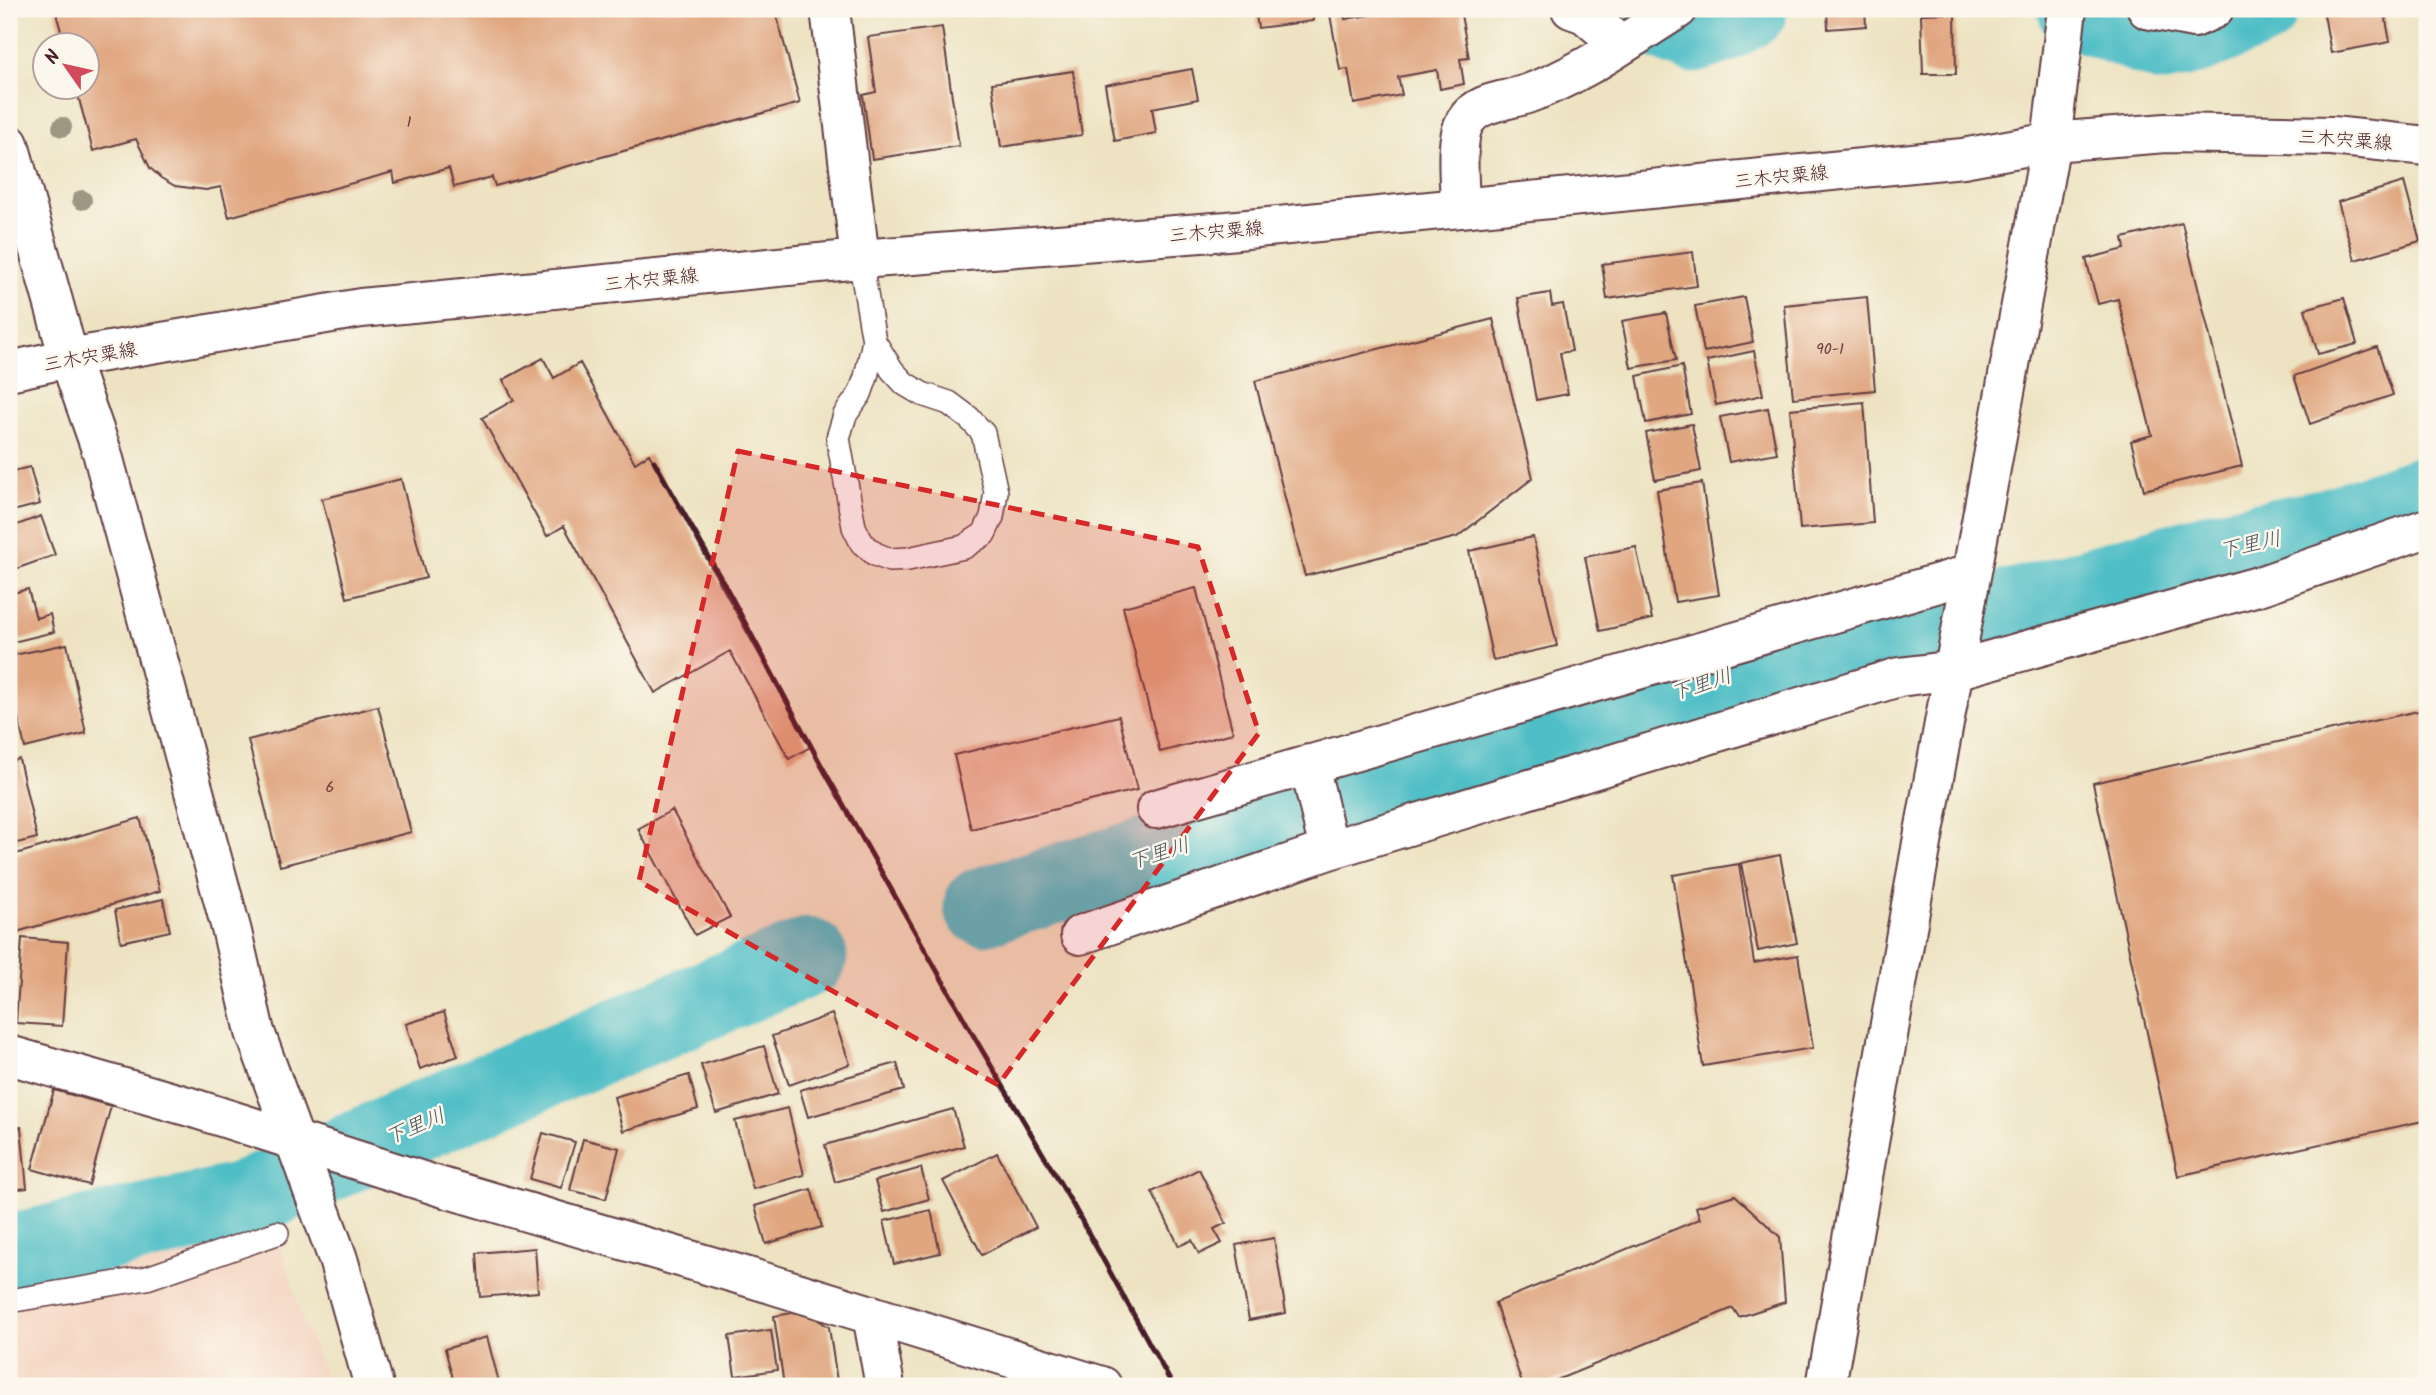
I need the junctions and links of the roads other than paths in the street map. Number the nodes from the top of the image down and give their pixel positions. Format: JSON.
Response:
{"nodes":[{"id":1,"x":830,"y":9,"type":"edge"},
{"id":2,"x":1571,"y":9,"type":"edge"},
{"id":3,"x":1678,"y":9,"type":"edge"},
{"id":4,"x":2067,"y":9,"type":"edge"},
{"id":5,"x":2147,"y":9,"type":"edge"},
{"id":6,"x":2214,"y":9,"type":"edge"},
{"id":7,"x":1621,"y":44,"type":"junction"},
{"id":8,"x":2051,"y":142,"type":"junction"},
{"id":9,"x":9,"y":144,"type":"edge"},
{"id":10,"x":2427,"y":146,"type":"edge"},
{"id":11,"x":1460,"y":208,"type":"junction"},
{"id":12,"x":860,"y":259,"type":"junction"},
{"id":13,"x":874,"y":341,"type":"junction"},
{"id":14,"x":69,"y":358,"type":"junction"},
{"id":15,"x":9,"y":371,"type":"edge"},
{"id":16,"x":2427,"y":528,"type":"edge"},
{"id":17,"x":1970,"y":574,"type":"junction"},
{"id":18,"x":1955,"y":670,"type":"junction"},
{"id":19,"x":1309,"y":764,"type":"junction"},
{"id":20,"x":1156,"y":809,"type":"dead end"},
{"id":21,"x":1329,"y":850,"type":"junction"},
{"id":22,"x":1080,"y":934,"type":"dead end"},
{"id":23,"x":9,"y":1055,"type":"edge"},
{"id":24,"x":292,"y":1140,"type":"junction"},
{"id":25,"x":277,"y":1233,"type":"dead end"},
{"id":26,"x":9,"y":1301,"type":"edge"},
{"id":27,"x":872,"y":1315,"type":"junction"},
{"id":28,"x":374,"y":1386,"type":"edge"},
{"id":29,"x":885,"y":1386,"type":"edge"},
{"id":30,"x":1102,"y":1386,"type":"edge"},
{"id":31,"x":1826,"y":1386,"type":"edge"}],
"edges":[{"from":1,"to":12,"type":"street"},
{"from":2,"to":7,"type":"street"},
{"from":3,"to":7,"type":"street"},
{"from":4,"to":8,"type":"street"},
{"from":5,"to":6,"type":"street"},
{"from":7,"to":11,"type":"street"},
{"from":8,"to":10,"type":"street","name":"三木宍粟線"},
{"from":8,"to":11,"type":"street","name":"三木宍粟線"},
{"from":8,"to":17,"type":"street"},
{"from":9,"to":14,"type":"street"},
{"from":11,"to":12,"type":"street","name":"三木宍粟線"},
{"from":12,"to":13,"type":"lane"},
{"from":12,"to":14,"type":"street","name":"三木宍粟線"},
{"from":13,"to":13,"type":"lane"},
{"from":14,"to":15,"type":"street","name":"三木宍粟線"},
{"from":14,"to":24,"type":"street"},
{"from":16,"to":18,"type":"street"},
{"from":17,"to":18,"type":"street"},
{"from":17,"to":19,"type":"street"},
{"from":18,"to":21,"type":"street"},
{"from":18,"to":31,"type":"street"},
{"from":19,"to":20,"type":"street"},
{"from":19,"to":21,"type":"street"},
{"from":21,"to":22,"type":"street"},
{"from":23,"to":24,"type":"street"},
{"from":24,"to":27,"type":"street"},
{"from":24,"to":28,"type":"street"},
{"from":25,"to":26,"type":"lane"},
{"from":27,"to":29,"type":"street"},
{"from":27,"to":30,"type":"street"}]}
